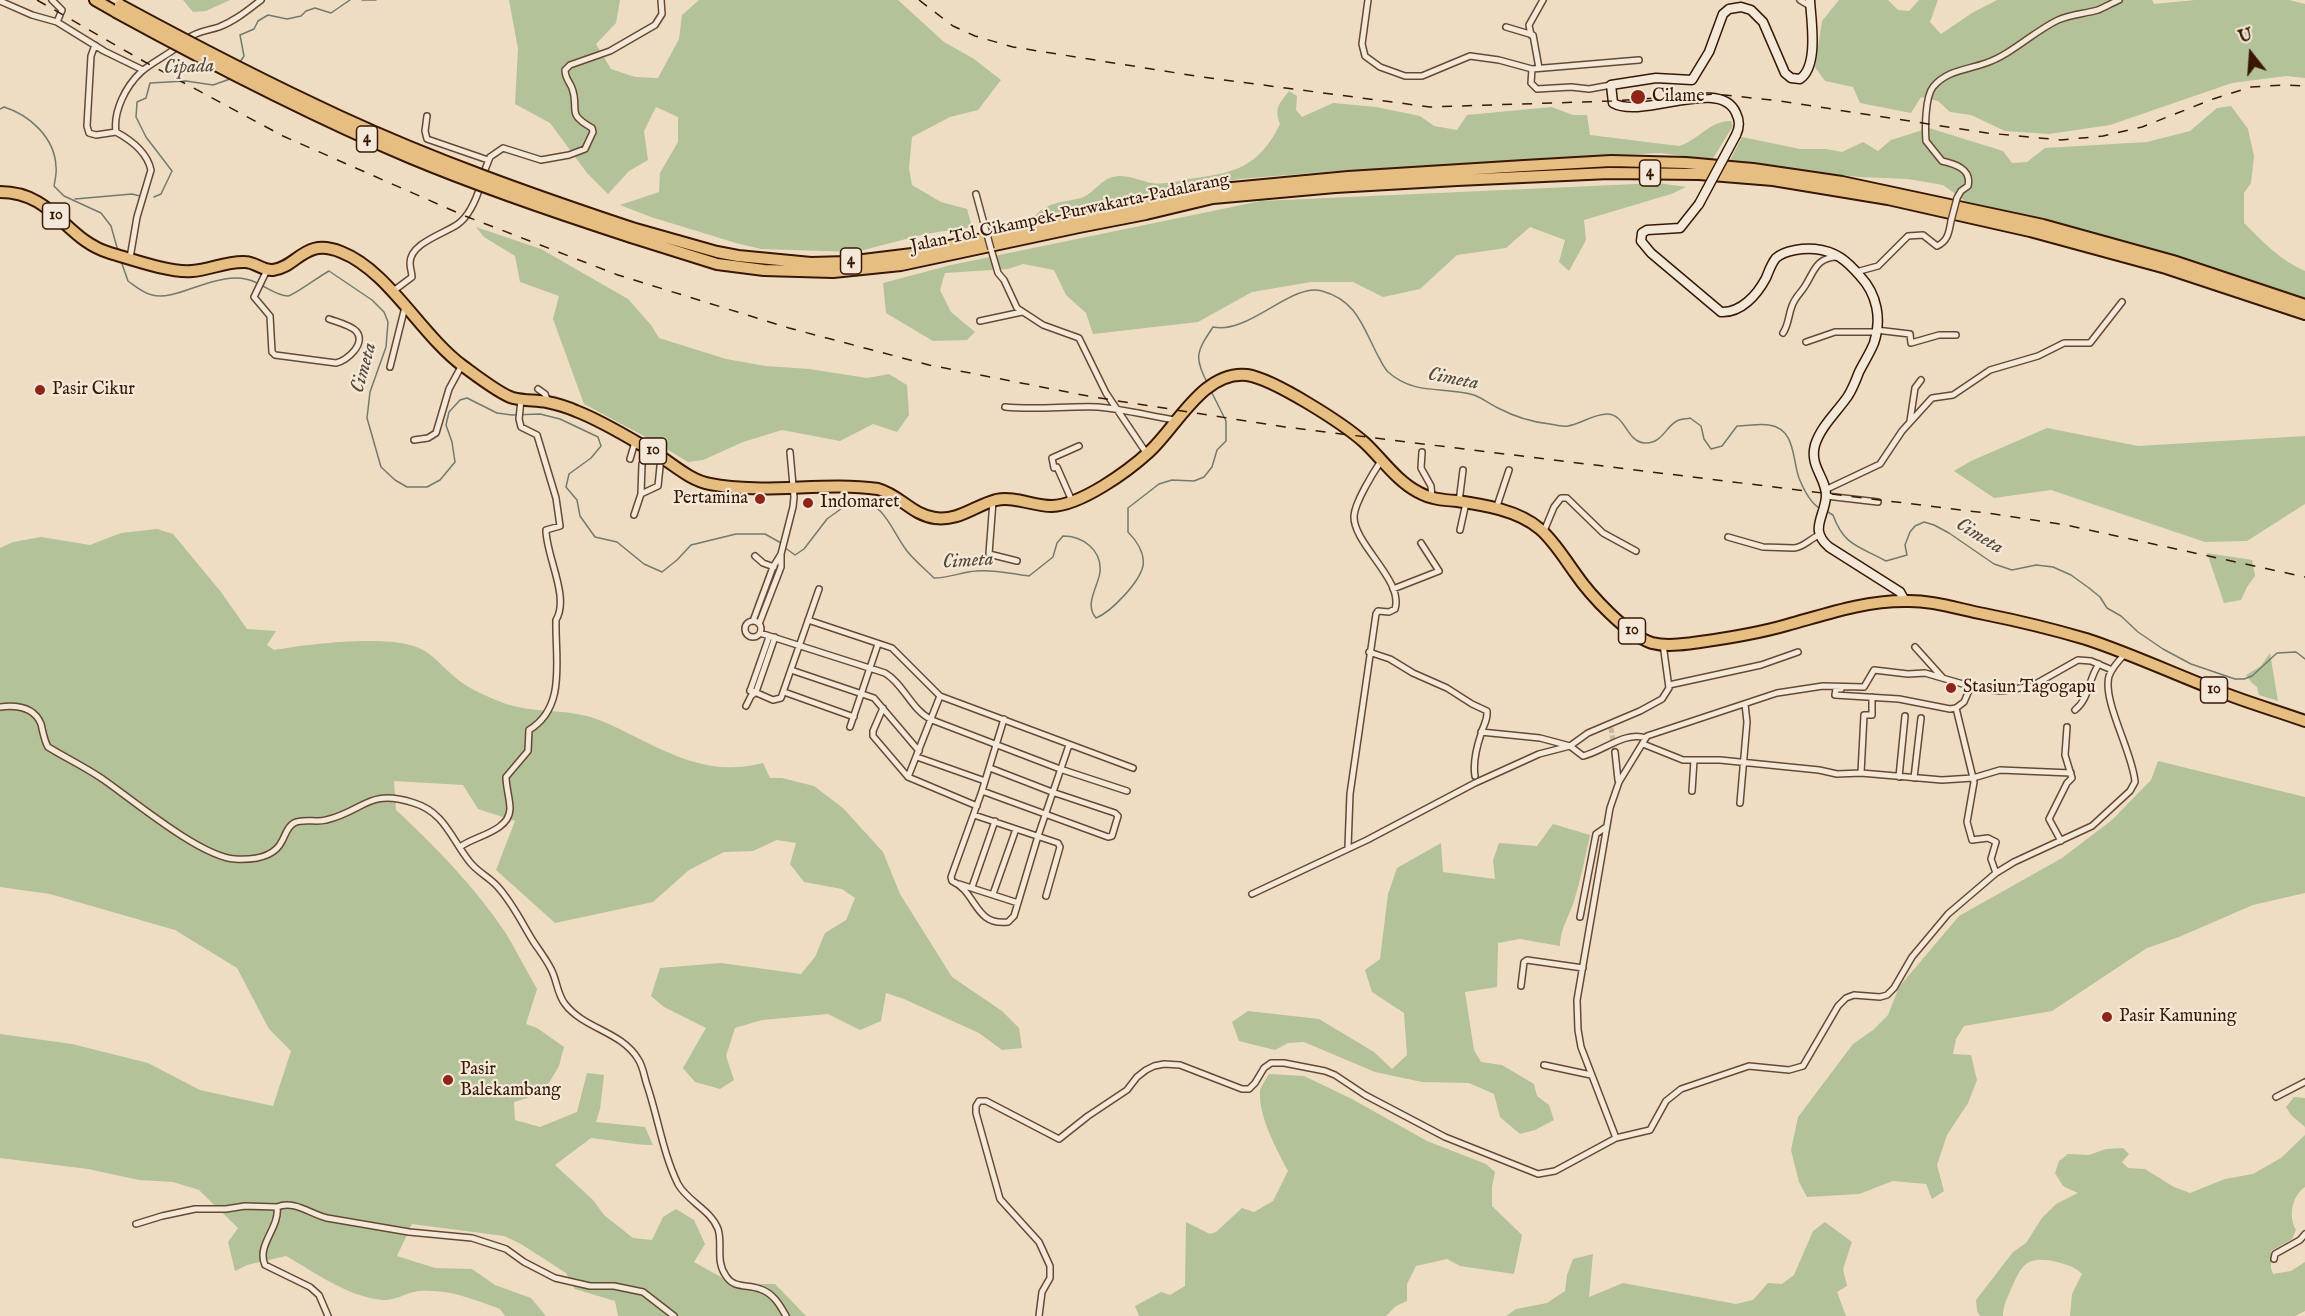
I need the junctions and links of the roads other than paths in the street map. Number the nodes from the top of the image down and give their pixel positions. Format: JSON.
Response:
{"nodes":[{"id":1,"x":52,"y":0,"type":"edge"},
{"id":2,"x":95,"y":0,"type":"edge"},
{"id":3,"x":261,"y":0,"type":"edge"},
{"id":4,"x":661,"y":0,"type":"edge"},
{"id":5,"x":1368,"y":0,"type":"edge"},
{"id":6,"x":1543,"y":0,"type":"edge"},
{"id":7,"x":1800,"y":0,"type":"edge"},
{"id":8,"x":2119,"y":0,"type":"edge"},
{"id":9,"x":0,"y":1,"type":"edge"},
{"id":10,"x":1810,"y":3,"type":"edge"},
{"id":11,"x":116,"y":6,"type":"edge"},
{"id":12,"x":57,"y":22,"type":"junction"},
{"id":13,"x":1506,"y":27,"type":"dead end"},
{"id":14,"x":1531,"y":35,"type":"junction"},
{"id":15,"x":95,"y":45,"type":"junction"},
{"id":16,"x":1639,"y":60,"type":"dead end"},
{"id":17,"x":1539,"y":68,"type":"junction"},
{"id":18,"x":1532,"y":69,"type":"junction"},
{"id":19,"x":143,"y":70,"type":"junction"},
{"id":20,"x":1611,"y":85,"type":"junction"},
{"id":21,"x":427,"y":116,"type":"dead end"},
{"id":22,"x":116,"y":132,"type":"junction"},
{"id":23,"x":488,"y":160,"type":"junction"},
{"id":24,"x":0,"y":192,"type":"edge"},
{"id":25,"x":976,"y":194,"type":"dead end"},
{"id":26,"x":631,"y":233,"type":"junction"},
{"id":27,"x":127,"y":257,"type":"junction"},
{"id":28,"x":1842,"y":258,"type":"junction"},
{"id":29,"x":1856,"y":272,"type":"junction"},
{"id":30,"x":265,"y":273,"type":"junction"},
{"id":31,"x":392,"y":292,"type":"junction"},
{"id":32,"x":2122,"y":302,"type":"dead end"},
{"id":33,"x":2305,"y":305,"type":"edge"},
{"id":34,"x":405,"y":307,"type":"junction"},
{"id":35,"x":1022,"y":312,"type":"junction"},
{"id":36,"x":2305,"y":314,"type":"edge"},
{"id":37,"x":329,"y":319,"type":"dead end"},
{"id":38,"x":980,"y":321,"type":"dead end"},
{"id":39,"x":1876,"y":331,"type":"junction"},
{"id":40,"x":1783,"y":333,"type":"dead end"},
{"id":41,"x":1956,"y":334,"type":"dead end"},
{"id":42,"x":1806,"y":342,"type":"dead end"},
{"id":43,"x":462,"y":365,"type":"junction"},
{"id":44,"x":390,"y":367,"type":"dead end"},
{"id":45,"x":1921,"y":380,"type":"dead end"},
{"id":46,"x":537,"y":389,"type":"dead end"},
{"id":47,"x":521,"y":400,"type":"junction"},
{"id":48,"x":548,"y":402,"type":"junction"},
{"id":49,"x":1005,"y":407,"type":"dead end"},
{"id":50,"x":1118,"y":411,"type":"junction"},
{"id":51,"x":1177,"y":421,"type":"junction"},
{"id":52,"x":1910,"y":422,"type":"junction"},
{"id":53,"x":414,"y":440,"type":"dead end"},
{"id":54,"x":635,"y":442,"type":"junction"},
{"id":55,"x":1079,"y":446,"type":"dead end"},
{"id":56,"x":650,"y":450,"type":"junction"},
{"id":57,"x":790,"y":452,"type":"dead end"},
{"id":58,"x":1422,"y":452,"type":"dead end"},
{"id":59,"x":1147,"y":454,"type":"junction"},
{"id":60,"x":662,"y":457,"type":"junction"},
{"id":61,"x":630,"y":459,"type":"dead end"},
{"id":62,"x":1382,"y":460,"type":"junction"},
{"id":63,"x":1463,"y":470,"type":"dead end"},
{"id":64,"x":1509,"y":470,"type":"dead end"},
{"id":65,"x":794,"y":489,"type":"junction"},
{"id":66,"x":1825,"y":493,"type":"junction"},
{"id":67,"x":640,"y":494,"type":"junction"},
{"id":68,"x":1432,"y":498,"type":"junction"},
{"id":69,"x":993,"y":501,"type":"junction"},
{"id":70,"x":1072,"y":501,"type":"junction"},
{"id":71,"x":1463,"y":502,"type":"junction"},
{"id":72,"x":1878,"y":502,"type":"dead end"},
{"id":73,"x":1496,"y":509,"type":"junction"},
{"id":74,"x":634,"y":514,"type":"dead end"},
{"id":75,"x":1460,"y":530,"type":"dead end"},
{"id":76,"x":1544,"y":531,"type":"junction"},
{"id":77,"x":1820,"y":535,"type":"junction"},
{"id":78,"x":1728,"y":537,"type":"dead end"},
{"id":79,"x":1421,"y":543,"type":"dead end"},
{"id":80,"x":1636,"y":551,"type":"dead end"},
{"id":81,"x":782,"y":552,"type":"junction"},
{"id":82,"x":755,"y":556,"type":"dead end"},
{"id":83,"x":1017,"y":561,"type":"dead end"},
{"id":84,"x":773,"y":567,"type":"junction"},
{"id":85,"x":780,"y":569,"type":"junction"},
{"id":86,"x":819,"y":589,"type":"dead end"},
{"id":87,"x":1393,"y":589,"type":"junction"},
{"id":88,"x":1905,"y":600,"type":"junction"},
{"id":89,"x":809,"y":620,"type":"junction"},
{"id":90,"x":753,"y":621,"type":"junction"},
{"id":91,"x":759,"y":624,"type":"junction"},
{"id":92,"x":760,"y":632,"type":"junction"},
{"id":93,"x":773,"y":637,"type":"junction"},
{"id":94,"x":878,"y":644,"type":"junction"},
{"id":95,"x":1663,"y":644,"type":"junction"},
{"id":96,"x":802,"y":647,"type":"junction"},
{"id":97,"x":1915,"y":647,"type":"dead end"},
{"id":98,"x":1369,"y":652,"type":"junction"},
{"id":99,"x":1798,"y":652,"type":"dead end"},
{"id":100,"x":2126,"y":653,"type":"junction"},
{"id":101,"x":2099,"y":664,"type":"junction"},
{"id":102,"x":870,"y":668,"type":"junction"},
{"id":103,"x":792,"y":670,"type":"junction"},
{"id":104,"x":2112,"y":670,"type":"junction"},
{"id":105,"x":1943,"y":678,"type":"junction"},
{"id":106,"x":1669,"y":685,"type":"junction"},
{"id":107,"x":1971,"y":686,"type":"junction"},
{"id":108,"x":1854,"y":687,"type":"junction"},
{"id":109,"x":784,"y":690,"type":"junction"},
{"id":110,"x":752,"y":693,"type":"junction"},
{"id":111,"x":862,"y":694,"type":"junction"},
{"id":112,"x":940,"y":696,"type":"junction"},
{"id":113,"x":1872,"y":697,"type":"junction"},
{"id":114,"x":1744,"y":704,"type":"junction"},
{"id":115,"x":746,"y":706,"type":"dead end"},
{"id":116,"x":0,"y":708,"type":"edge"},
{"id":117,"x":883,"y":708,"type":"junction"},
{"id":118,"x":1956,"y":708,"type":"junction"},
{"id":119,"x":2075,"y":710,"type":"dead end"},
{"id":120,"x":1905,"y":716,"type":"dead end"},
{"id":121,"x":854,"y":717,"type":"junction"},
{"id":122,"x":1921,"y":718,"type":"dead end"},
{"id":123,"x":1004,"y":719,"type":"junction"},
{"id":124,"x":932,"y":720,"type":"junction"},
{"id":125,"x":2305,"y":721,"type":"edge"},
{"id":126,"x":850,"y":727,"type":"dead end"},
{"id":127,"x":2067,"y":727,"type":"dead end"},
{"id":128,"x":1481,"y":732,"type":"junction"},
{"id":129,"x":1644,"y":741,"type":"junction"},
{"id":130,"x":997,"y":744,"type":"junction"},
{"id":131,"x":1069,"y":745,"type":"junction"},
{"id":132,"x":1570,"y":746,"type":"junction"},
{"id":133,"x":1615,"y":752,"type":"tunnel mouth"},
{"id":134,"x":918,"y":754,"type":"junction"},
{"id":135,"x":1694,"y":760,"type":"junction"},
{"id":136,"x":1744,"y":763,"type":"junction"},
{"id":137,"x":990,"y":768,"type":"junction"},
{"id":138,"x":1134,"y":768,"type":"dead end"},
{"id":139,"x":1060,"y":769,"type":"junction"},
{"id":140,"x":1861,"y":773,"type":"junction"},
{"id":141,"x":2071,"y":773,"type":"junction"},
{"id":142,"x":1475,"y":776,"type":"dead end"},
{"id":143,"x":908,"y":777,"type":"junction"},
{"id":144,"x":1899,"y":777,"type":"junction"},
{"id":145,"x":1914,"y":778,"type":"junction"},
{"id":146,"x":1973,"y":778,"type":"junction"},
{"id":147,"x":985,"y":781,"type":"junction"},
{"id":148,"x":1618,"y":782,"type":"junction"},
{"id":149,"x":982,"y":791,"type":"junction"},
{"id":150,"x":1127,"y":791,"type":"dead end"},
{"id":151,"x":1692,"y":791,"type":"dead end"},
{"id":152,"x":1052,"y":792,"type":"junction"},
{"id":153,"x":1740,"y":803,"type":"dead end"},
{"id":154,"x":977,"y":806,"type":"junction"},
{"id":155,"x":1045,"y":814,"type":"junction"},
{"id":156,"x":974,"y":815,"type":"junction"},
{"id":157,"x":994,"y":821,"type":"junction"},
{"id":158,"x":1606,"y":827,"type":"junction"},
{"id":159,"x":1016,"y":829,"type":"junction"},
{"id":160,"x":1038,"y":836,"type":"junction"},
{"id":161,"x":2061,"y":841,"type":"junction"},
{"id":162,"x":460,"y":847,"type":"junction"},
{"id":163,"x":1348,"y":847,"type":"junction"},
{"id":164,"x":1996,"y":873,"type":"junction"},
{"id":165,"x":959,"y":884,"type":"junction"},
{"id":166,"x":972,"y":887,"type":"junction"},
{"id":167,"x":993,"y":894,"type":"junction"},
{"id":168,"x":1252,"y":894,"type":"dead end"},
{"id":169,"x":1046,"y":896,"type":"dead end"},
{"id":170,"x":1017,"y":903,"type":"junction"},
{"id":171,"x":1580,"y":917,"type":"dead end"},
{"id":172,"x":1583,"y":968,"type":"junction"},
{"id":173,"x":1521,"y":986,"type":"dead end"},
{"id":174,"x":1544,"y":1065,"type":"dead end"},
{"id":175,"x":1591,"y":1076,"type":"junction"},
{"id":176,"x":2305,"y":1082,"type":"edge"},
{"id":177,"x":2276,"y":1097,"type":"dead end"},
{"id":178,"x":1616,"y":1138,"type":"junction"},
{"id":179,"x":277,"y":1207,"type":"junction"},
{"id":180,"x":136,"y":1224,"type":"dead end"},
{"id":181,"x":2305,"y":1234,"type":"edge"},
{"id":182,"x":2274,"y":1259,"type":"dead end"},
{"id":183,"x":328,"y":1316,"type":"edge"},
{"id":184,"x":674,"y":1316,"type":"edge"},
{"id":185,"x":786,"y":1316,"type":"edge"},
{"id":186,"x":1039,"y":1316,"type":"edge"}],
"edges":[{"from":1,"to":12,"type":"street"},
{"from":2,"to":11,"type":"highway","name":"Jalan Tol Cikampek–Purwakarta–Padalarang","number":"4"},
{"from":3,"to":19,"type":"street"},
{"from":4,"to":23,"type":"street"},
{"from":5,"to":18,"type":"street"},
{"from":6,"to":14,"type":"street"},
{"from":7,"to":10,"type":"street"},
{"from":8,"to":29,"type":"street","bridge":true},
{"from":9,"to":12,"type":"street"},
{"from":10,"to":20,"type":"street"},
{"from":11,"to":26,"type":"highway","name":"Jalan Tol Cikampek–Purwakarta–Padalarang","number":"4","bridge":true},
{"from":12,"to":15,"type":"street"},
{"from":13,"to":14,"type":"street"},
{"from":14,"to":17,"type":"street"},
{"from":15,"to":19,"type":"street"},
{"from":15,"to":22,"type":"street"},
{"from":16,"to":17,"type":"street"},
{"from":17,"to":18,"type":"street"},
{"from":18,"to":20,"type":"street"},
{"from":19,"to":22,"type":"street"},
{"from":20,"to":28,"type":"street","bridge":true},
{"from":21,"to":23,"type":"street"},
{"from":22,"to":27,"type":"street"},
{"from":23,"to":31,"type":"street"},
{"from":24,"to":27,"type":"highway","number":"10"},
{"from":25,"to":35,"type":"street","bridge":true},
{"from":26,"to":33,"type":"highway","name":"Jalan Tol Cikampek–Purwakarta–Padalarang","number":"4"},
{"from":26,"to":36,"type":"highway","name":"Jalan Tol Cikampek–Purwakarta–Padalarang","number":"4"},
{"from":27,"to":30,"type":"highway","number":"10"},
{"from":28,"to":29,"type":"street"},
{"from":28,"to":40,"type":"street"},
{"from":29,"to":39,"type":"street"},
{"from":30,"to":31,"type":"highway","number":"10"},
{"from":30,"to":37,"type":"street"},
{"from":31,"to":34,"type":"highway","number":"10"},
{"from":32,"to":52,"type":"street"},
{"from":34,"to":43,"type":"highway","number":"10"},
{"from":34,"to":44,"type":"street"},
{"from":35,"to":38,"type":"street"},
{"from":35,"to":50,"type":"street"},
{"from":39,"to":41,"type":"street"},
{"from":39,"to":42,"type":"street"},
{"from":39,"to":66,"type":"street"},
{"from":43,"to":47,"type":"highway","number":"10"},
{"from":43,"to":53,"type":"street"},
{"from":45,"to":52,"type":"street"},
{"from":46,"to":48,"type":"street"},
{"from":47,"to":48,"type":"highway","number":"10"},
{"from":47,"to":162,"type":"street"},
{"from":48,"to":54,"type":"highway","number":"10"},
{"from":49,"to":50,"type":"street"},
{"from":50,"to":51,"type":"street"},
{"from":50,"to":59,"type":"street"},
{"from":51,"to":59,"type":"highway","number":"10"},
{"from":51,"to":62,"type":"highway","number":"10"},
{"from":52,"to":66,"type":"street"},
{"from":54,"to":56,"type":"highway","number":"10"},
{"from":54,"to":61,"type":"street"},
{"from":55,"to":70,"type":"street"},
{"from":56,"to":60,"type":"highway","number":"10"},
{"from":56,"to":67,"type":"street"},
{"from":57,"to":65,"type":"street"},
{"from":58,"to":68,"type":"street"},
{"from":59,"to":70,"type":"highway","number":"10"},
{"from":60,"to":65,"type":"highway","number":"10"},
{"from":60,"to":67,"type":"street"},
{"from":62,"to":68,"type":"highway","number":"10"},
{"from":62,"to":87,"type":"street"},
{"from":63,"to":71,"type":"street"},
{"from":64,"to":73,"type":"street"},
{"from":65,"to":69,"type":"highway","number":"10"},
{"from":65,"to":81,"type":"street"},
{"from":66,"to":72,"type":"street"},
{"from":66,"to":77,"type":"street"},
{"from":67,"to":74,"type":"street"},
{"from":68,"to":71,"type":"highway","number":"10"},
{"from":69,"to":70,"type":"highway","number":"10"},
{"from":69,"to":83,"type":"street"},
{"from":71,"to":73,"type":"highway","number":"10"},
{"from":71,"to":75,"type":"street"},
{"from":73,"to":76,"type":"highway","number":"10"},
{"from":76,"to":80,"type":"street"},
{"from":76,"to":95,"type":"highway","number":"10"},
{"from":77,"to":78,"type":"street"},
{"from":77,"to":88,"type":"street"},
{"from":79,"to":87,"type":"street"},
{"from":81,"to":84,"type":"street"},
{"from":81,"to":85,"type":"street"},
{"from":82,"to":84,"type":"street"},
{"from":84,"to":85,"type":"street"},
{"from":84,"to":90,"type":"street"},
{"from":85,"to":91,"type":"street"},
{"from":86,"to":89,"type":"street"},
{"from":87,"to":98,"type":"street"},
{"from":88,"to":95,"type":"highway","number":"10"},
{"from":88,"to":100,"type":"highway","number":"10"},
{"from":89,"to":94,"type":"street"},
{"from":89,"to":96,"type":"street"},
{"from":90,"to":91,"type":"street"},
{"from":90,"to":92,"type":"street"},
{"from":91,"to":92,"type":"street"},
{"from":92,"to":93,"type":"street"},
{"from":93,"to":96,"type":"street"},
{"from":93,"to":110,"type":"street"},
{"from":94,"to":102,"type":"street"},
{"from":94,"to":112,"type":"street"},
{"from":95,"to":106,"type":"street"},
{"from":96,"to":102,"type":"street"},
{"from":96,"to":103,"type":"street"},
{"from":97,"to":105,"type":"street"},
{"from":98,"to":128,"type":"street"},
{"from":98,"to":163,"type":"street"},
{"from":99,"to":106,"type":"street"},
{"from":100,"to":104,"type":"street"},
{"from":100,"to":125,"type":"highway","number":"10"},
{"from":101,"to":104,"type":"street"},
{"from":101,"to":107,"type":"street"},
{"from":101,"to":119,"type":"street"},
{"from":102,"to":111,"type":"street"},
{"from":102,"to":124,"type":"street"},
{"from":103,"to":109,"type":"street"},
{"from":103,"to":111,"type":"street"},
{"from":104,"to":161,"type":"street"},
{"from":105,"to":107,"type":"street"},
{"from":105,"to":108,"type":"street"},
{"from":106,"to":132,"type":"street"},
{"from":107,"to":118,"type":"street"},
{"from":108,"to":113,"type":"street"},
{"from":108,"to":114,"type":"street"},
{"from":109,"to":110,"type":"street"},
{"from":109,"to":121,"type":"street"},
{"from":110,"to":115,"type":"street"},
{"from":111,"to":117,"type":"street"},
{"from":111,"to":121,"type":"street"},
{"from":112,"to":123,"type":"street"},
{"from":112,"to":124,"type":"street"},
{"from":113,"to":118,"type":"street"},
{"from":113,"to":140,"type":"street"},
{"from":114,"to":129,"type":"street"},
{"from":114,"to":136,"type":"street"},
{"from":116,"to":162,"type":"street"},
{"from":117,"to":134,"type":"street"},
{"from":117,"to":143,"type":"street"},
{"from":118,"to":146,"type":"street"},
{"from":120,"to":144,"type":"street"},
{"from":121,"to":126,"type":"street"},
{"from":122,"to":145,"type":"street"},
{"from":123,"to":130,"type":"street"},
{"from":123,"to":131,"type":"street"},
{"from":124,"to":130,"type":"street"},
{"from":124,"to":134,"type":"street"},
{"from":127,"to":141,"type":"street"},
{"from":128,"to":132,"type":"street"},
{"from":128,"to":142,"type":"street"},
{"from":129,"to":132,"type":"street"},
{"from":129,"to":135,"type":"street"},
{"from":129,"to":148,"type":"street"},
{"from":130,"to":137,"type":"street"},
{"from":130,"to":139,"type":"street"},
{"from":131,"to":138,"type":"street"},
{"from":131,"to":139,"type":"street"},
{"from":132,"to":163,"type":"street"},
{"from":133,"to":148,"type":"street"},
{"from":134,"to":143,"type":"street"},
{"from":134,"to":147,"type":"street"},
{"from":135,"to":136,"type":"street"},
{"from":135,"to":151,"type":"street"},
{"from":136,"to":140,"type":"street"},
{"from":136,"to":153,"type":"street"},
{"from":137,"to":147,"type":"street"},
{"from":137,"to":152,"type":"street"},
{"from":139,"to":150,"type":"street"},
{"from":139,"to":152,"type":"street"},
{"from":140,"to":144,"type":"street"},
{"from":141,"to":146,"type":"street"},
{"from":141,"to":161,"type":"street"},
{"from":143,"to":154,"type":"street"},
{"from":144,"to":145,"type":"street"},
{"from":145,"to":146,"type":"street"},
{"from":146,"to":164,"type":"street"},
{"from":147,"to":149,"type":"street"},
{"from":148,"to":158,"type":"street"},
{"from":149,"to":154,"type":"street"},
{"from":149,"to":155,"type":"street"},
{"from":152,"to":155,"type":"street"},
{"from":152,"to":155,"type":"street"},
{"from":154,"to":156,"type":"street"},
{"from":155,"to":160,"type":"street"},
{"from":156,"to":157,"type":"street"},
{"from":156,"to":165,"type":"street"},
{"from":157,"to":159,"type":"street"},
{"from":157,"to":166,"type":"street"},
{"from":158,"to":171,"type":"street"},
{"from":158,"to":172,"type":"street"},
{"from":159,"to":160,"type":"street"},
{"from":159,"to":167,"type":"street"},
{"from":160,"to":169,"type":"street"},
{"from":160,"to":170,"type":"street"},
{"from":161,"to":164,"type":"street"},
{"from":162,"to":185,"type":"street"},
{"from":163,"to":168,"type":"street"},
{"from":164,"to":178,"type":"street"},
{"from":165,"to":166,"type":"street"},
{"from":165,"to":170,"type":"street"},
{"from":166,"to":167,"type":"street"},
{"from":167,"to":170,"type":"street"},
{"from":172,"to":173,"type":"street"},
{"from":172,"to":175,"type":"street"},
{"from":174,"to":175,"type":"street"},
{"from":175,"to":178,"type":"street"},
{"from":176,"to":177,"type":"street"},
{"from":178,"to":186,"type":"street"},
{"from":179,"to":180,"type":"street"},
{"from":179,"to":183,"type":"street"},
{"from":179,"to":184,"type":"street"},
{"from":181,"to":182,"type":"street"}]}
